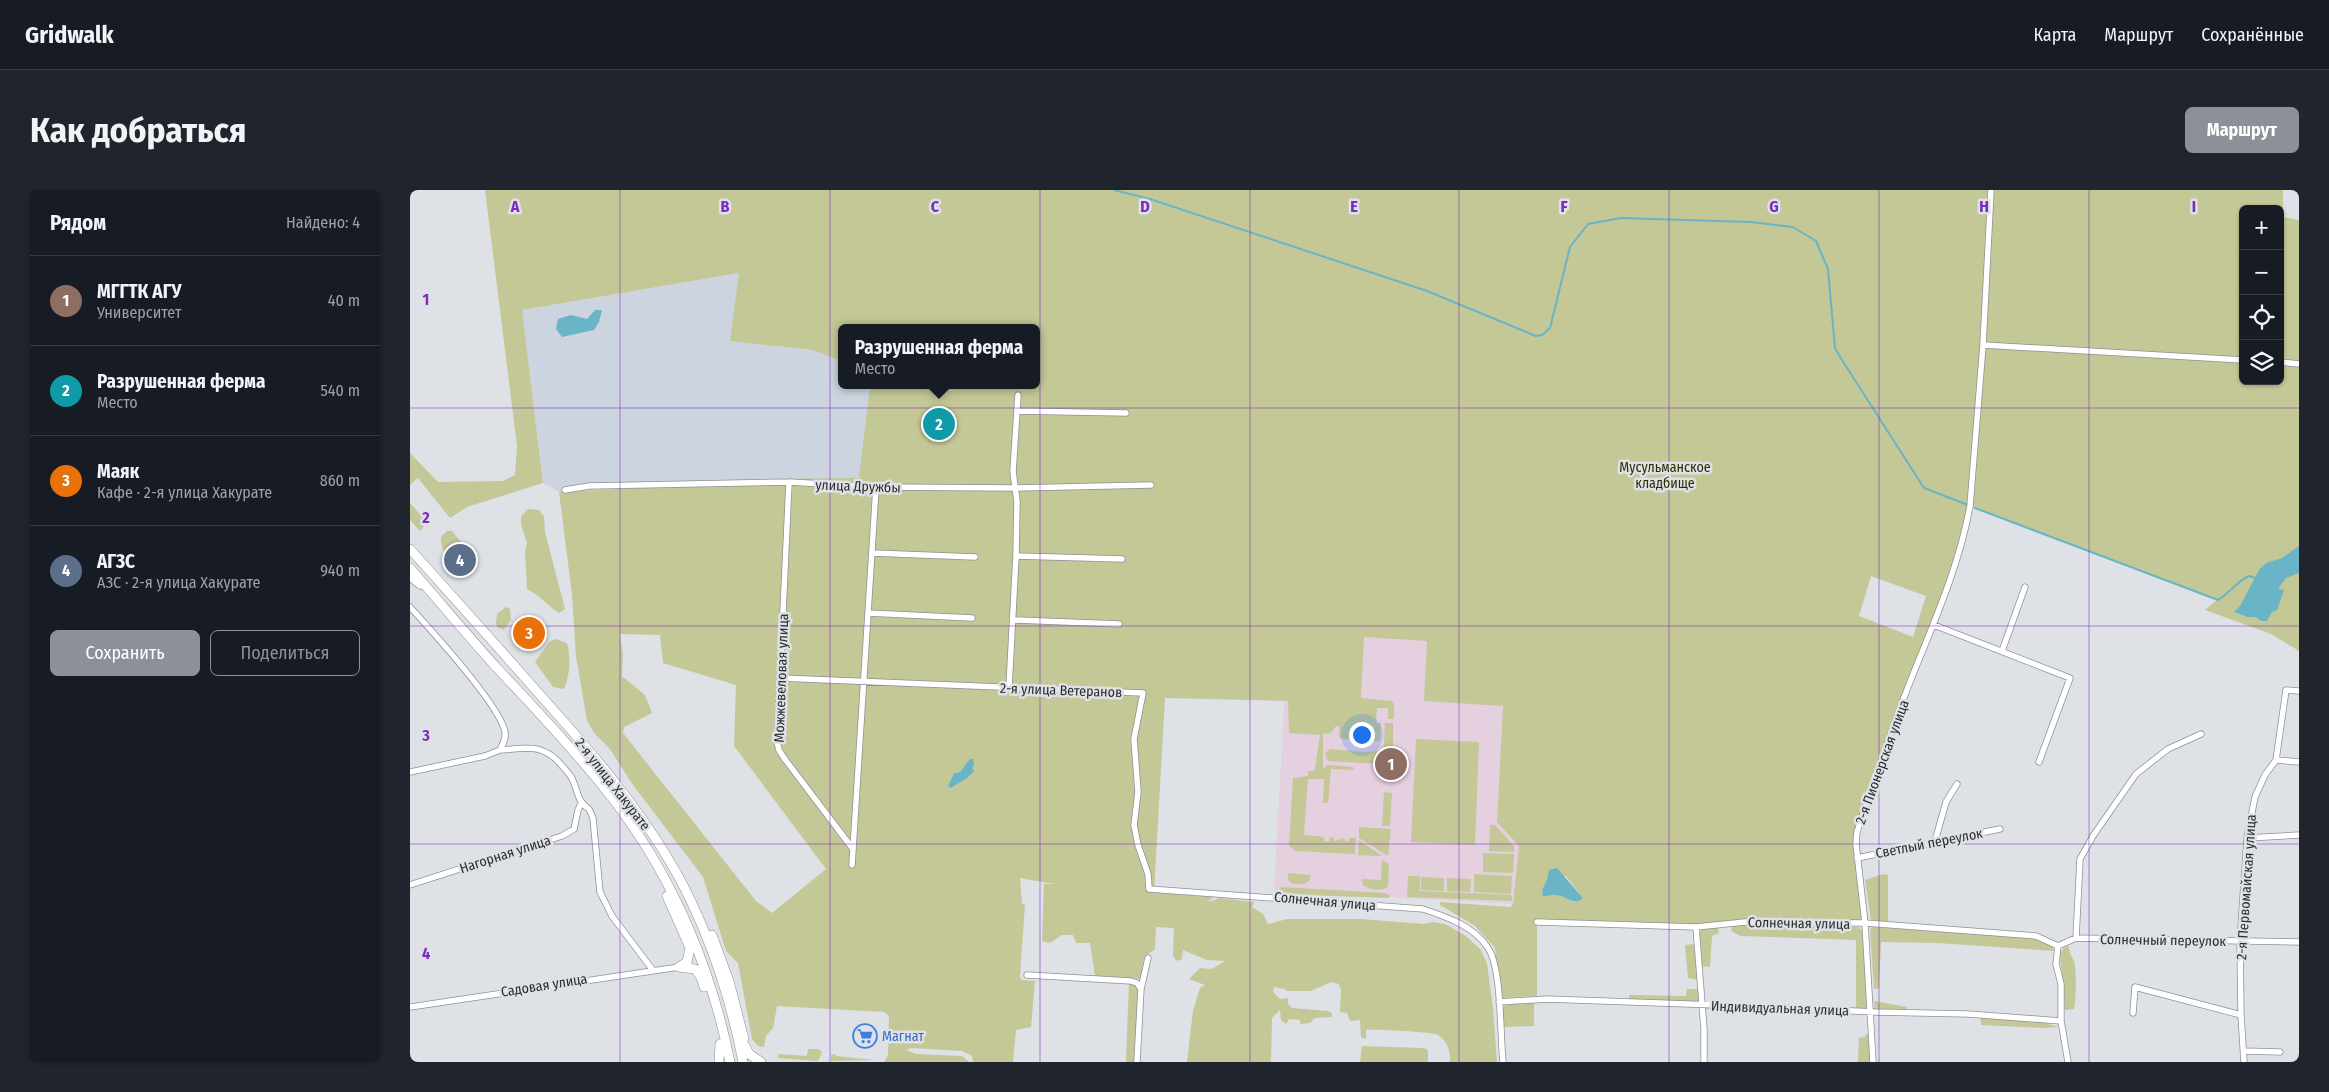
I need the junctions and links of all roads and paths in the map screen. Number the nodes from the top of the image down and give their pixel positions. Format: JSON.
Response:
{"nodes":[{"id":1,"x":1992,"y":190,"type":"edge"},
{"id":2,"x":1983,"y":344,"type":"junction"},
{"id":3,"x":2239,"y":360,"type":"edge"},
{"id":4,"x":2284,"y":362,"type":"edge"},
{"id":5,"x":2299,"y":364,"type":"edge"},
{"id":6,"x":1018,"y":395,"type":"dead end"},
{"id":7,"x":1016,"y":412,"type":"junction"},
{"id":8,"x":1126,"y":413,"type":"dead end"},
{"id":9,"x":789,"y":482,"type":"junction"},
{"id":10,"x":1151,"y":485,"type":"dead end"},
{"id":11,"x":876,"y":487,"type":"junction"},
{"id":12,"x":1014,"y":488,"type":"junction"},
{"id":13,"x":565,"y":490,"type":"dead end"},
{"id":14,"x":410,"y":549,"type":"edge"},
{"id":15,"x":872,"y":553,"type":"junction"},
{"id":16,"x":1016,"y":556,"type":"junction"},
{"id":17,"x":974,"y":557,"type":"dead end"},
{"id":18,"x":1122,"y":559,"type":"dead end"},
{"id":19,"x":410,"y":568,"type":"edge"},
{"id":20,"x":410,"y":578,"type":"edge"},
{"id":21,"x":2025,"y":587,"type":"dead end"},
{"id":22,"x":410,"y":607,"type":"edge"},
{"id":23,"x":868,"y":613,"type":"junction"},
{"id":24,"x":972,"y":618,"type":"dead end"},
{"id":25,"x":1013,"y":620,"type":"junction"},
{"id":26,"x":1119,"y":624,"type":"dead end"},
{"id":27,"x":1934,"y":625,"type":"junction"},
{"id":28,"x":470,"y":637,"type":"junction"},
{"id":29,"x":2002,"y":651,"type":"junction"},
{"id":30,"x":780,"y":678,"type":"junction"},
{"id":31,"x":864,"y":681,"type":"junction"},
{"id":32,"x":1009,"y":687,"type":"junction"},
{"id":33,"x":2299,"y":691,"type":"edge"},
{"id":34,"x":2201,"y":734,"type":"dead end"},
{"id":35,"x":500,"y":750,"type":"junction"},
{"id":36,"x":2276,"y":760,"type":"junction"},
{"id":37,"x":2039,"y":762,"type":"dead end"},
{"id":38,"x":2299,"y":762,"type":"edge"},
{"id":39,"x":410,"y":772,"type":"edge"},
{"id":40,"x":1957,"y":784,"type":"dead end"},
{"id":41,"x":605,"y":790,"type":"junction"},
{"id":42,"x":581,"y":804,"type":"junction"},
{"id":43,"x":2000,"y":829,"type":"dead end"},
{"id":44,"x":2299,"y":836,"type":"edge"},
{"id":45,"x":2246,"y":838,"type":"junction"},
{"id":46,"x":1935,"y":841,"type":"junction"},
{"id":47,"x":853,"y":850,"type":"junction"},
{"id":48,"x":1858,"y":858,"type":"junction"},
{"id":49,"x":852,"y":865,"type":"dead end"},
{"id":50,"x":410,"y":886,"type":"edge"},
{"id":51,"x":1149,"y":889,"type":"joint"},
{"id":52,"x":1537,"y":922,"type":"dead end"},
{"id":53,"x":1865,"y":923,"type":"junction"},
{"id":54,"x":1696,"y":926,"type":"junction"},
{"id":55,"x":2076,"y":938,"type":"junction"},
{"id":56,"x":2240,"y":941,"type":"junction"},
{"id":57,"x":2299,"y":942,"type":"edge"},
{"id":58,"x":2058,"y":946,"type":"junction"},
{"id":59,"x":690,"y":948,"type":"junction"},
{"id":60,"x":1148,"y":958,"type":"dead end"},
{"id":61,"x":678,"y":967,"type":"junction"},
{"id":62,"x":652,"y":969,"type":"junction"},
{"id":63,"x":1028,"y":974,"type":"dead end"},
{"id":64,"x":701,"y":977,"type":"junction"},
{"id":65,"x":1141,"y":989,"type":"junction"},
{"id":66,"x":1499,"y":1002,"type":"junction"},
{"id":67,"x":1702,"y":1006,"type":"junction"},
{"id":68,"x":410,"y":1007,"type":"edge"},
{"id":69,"x":1871,"y":1012,"type":"junction"},
{"id":70,"x":2134,"y":1013,"type":"dead end"},
{"id":71,"x":2241,"y":1015,"type":"junction"},
{"id":72,"x":2061,"y":1021,"type":"junction"},
{"id":73,"x":741,"y":1037,"type":"junction"},
{"id":74,"x":722,"y":1041,"type":"junction"},
{"id":75,"x":746,"y":1046,"type":"junction"},
{"id":76,"x":2244,"y":1051,"type":"junction"},
{"id":77,"x":2280,"y":1052,"type":"dead end"},
{"id":78,"x":719,"y":1062,"type":"edge"},
{"id":79,"x":724,"y":1062,"type":"edge"},
{"id":80,"x":730,"y":1062,"type":"edge"},
{"id":81,"x":743,"y":1062,"type":"edge"},
{"id":82,"x":748,"y":1062,"type":"edge"},
{"id":83,"x":761,"y":1062,"type":"edge"},
{"id":84,"x":1138,"y":1062,"type":"edge"},
{"id":85,"x":1503,"y":1062,"type":"edge"},
{"id":86,"x":1704,"y":1062,"type":"edge"},
{"id":87,"x":1872,"y":1062,"type":"edge"},
{"id":88,"x":2068,"y":1062,"type":"edge"},
{"id":89,"x":2244,"y":1062,"type":"edge"}],
"edges":[{"from":1,"to":2,"type":"street","name":"2-я Пионерская улица"},
{"from":2,"to":3,"type":"street"},
{"from":2,"to":27,"type":"street","name":"2-я Пионерская улица"},
{"from":4,"to":5,"type":"street"},
{"from":6,"to":7,"type":"street"},
{"from":7,"to":8,"type":"street"},
{"from":7,"to":12,"type":"street"},
{"from":9,"to":11,"type":"street","name":"улица Дружбы"},
{"from":9,"to":13,"type":"street","name":"улица Дружбы"},
{"from":9,"to":30,"type":"street","name":"Можжевеловая улица"},
{"from":10,"to":12,"type":"street","name":"улица Дружбы"},
{"from":11,"to":12,"type":"street","name":"улица Дружбы"},
{"from":11,"to":15,"type":"street"},
{"from":12,"to":16,"type":"street"},
{"from":14,"to":73,"type":"main road","name":"2-я улица Хакурате"},
{"from":15,"to":17,"type":"street"},
{"from":15,"to":23,"type":"street"},
{"from":16,"to":18,"type":"street"},
{"from":16,"to":25,"type":"street"},
{"from":19,"to":28,"type":"main road","name":"2-я улица Хакурате"},
{"from":20,"to":28,"type":"street"},
{"from":21,"to":29,"type":"street"},
{"from":22,"to":35,"type":"street"},
{"from":23,"to":24,"type":"street"},
{"from":23,"to":31,"type":"street"},
{"from":25,"to":26,"type":"street"},
{"from":25,"to":32,"type":"street"},
{"from":27,"to":29,"type":"street"},
{"from":27,"to":48,"type":"street","name":"2-я Пионерская улица"},
{"from":28,"to":41,"type":"main road","name":"2-я улица Хакурате"},
{"from":29,"to":37,"type":"street"},
{"from":30,"to":31,"type":"street","name":"2-я улица Ветеранов"},
{"from":30,"to":47,"type":"street","name":"Можжевеловая улица"},
{"from":31,"to":32,"type":"street","name":"2-я улица Ветеранов"},
{"from":31,"to":47,"type":"street"},
{"from":32,"to":51,"type":"street","name":"2-я улица Ветеранов"},
{"from":33,"to":36,"type":"street","name":"2-я Первомайская улица"},
{"from":34,"to":55,"type":"street"},
{"from":35,"to":39,"type":"street"},
{"from":35,"to":42,"type":"street"},
{"from":36,"to":38,"type":"street"},
{"from":36,"to":45,"type":"street","name":"2-я Первомайская улица"},
{"from":40,"to":46,"type":"street"},
{"from":41,"to":59,"type":"main road"},
{"from":41,"to":74,"type":"main road","name":"2-я улица Хакурате"},
{"from":42,"to":50,"type":"street","name":"Нагорная улица"},
{"from":42,"to":62,"type":"street"},
{"from":43,"to":46,"type":"street","name":"Светлый переулок"},
{"from":44,"to":45,"type":"street"},
{"from":45,"to":56,"type":"street","name":"2-я Первомайская улица"},
{"from":46,"to":48,"type":"street","name":"Светлый переулок"},
{"from":47,"to":49,"type":"street"},
{"from":48,"to":53,"type":"street","name":"2-я Пионерская улица"},
{"from":51,"to":66,"type":"street","name":"Солнечная улица"},
{"from":52,"to":54,"type":"street","name":"Солнечная улица"},
{"from":53,"to":54,"type":"street","name":"Солнечная улица"},
{"from":53,"to":58,"type":"street","name":"Солнечная улица"},
{"from":53,"to":69,"type":"street","name":"2-я Пионерская улица"},
{"from":54,"to":67,"type":"street"},
{"from":55,"to":56,"type":"street","name":"Солнечный переулок"},
{"from":55,"to":58,"type":"street","name":"Солнечный переулок"},
{"from":56,"to":57,"type":"street","name":"Солнечный переулок"},
{"from":56,"to":71,"type":"street","name":"2-я Первомайская улица"},
{"from":58,"to":72,"type":"street"},
{"from":59,"to":61,"type":"main road"},
{"from":59,"to":64,"type":"main road"},
{"from":60,"to":65,"type":"street"},
{"from":61,"to":62,"type":"street","name":"Садовая улица"},
{"from":61,"to":64,"type":"main road"},
{"from":62,"to":68,"type":"street","name":"Садовая улица"},
{"from":63,"to":65,"type":"street"},
{"from":64,"to":74,"type":"main road"},
{"from":65,"to":84,"type":"street"},
{"from":66,"to":67,"type":"street","name":"Индивидуальная улица"},
{"from":66,"to":85,"type":"street"},
{"from":67,"to":69,"type":"street","name":"Индивидуальная улица"},
{"from":67,"to":86,"type":"street"},
{"from":69,"to":72,"type":"street","name":"Индивидуальная улица"},
{"from":69,"to":87,"type":"street","name":"2-я Пионерская улица"},
{"from":70,"to":71,"type":"street"},
{"from":71,"to":76,"type":"street","name":"2-я Первомайская улица"},
{"from":72,"to":88,"type":"street"},
{"from":73,"to":75,"type":"main road"},
{"from":73,"to":81,"type":"main road","name":"2-я улица Хакурате"},
{"from":74,"to":78,"type":"main road"},
{"from":74,"to":79,"type":"main road"},
{"from":74,"to":80,"type":"main road","name":"2-я улица Хакурате"},
{"from":75,"to":82,"type":"main road"},
{"from":75,"to":83,"type":"main road"},
{"from":76,"to":77,"type":"street"},
{"from":76,"to":89,"type":"street","name":"2-я Первомайская улица"}]}
